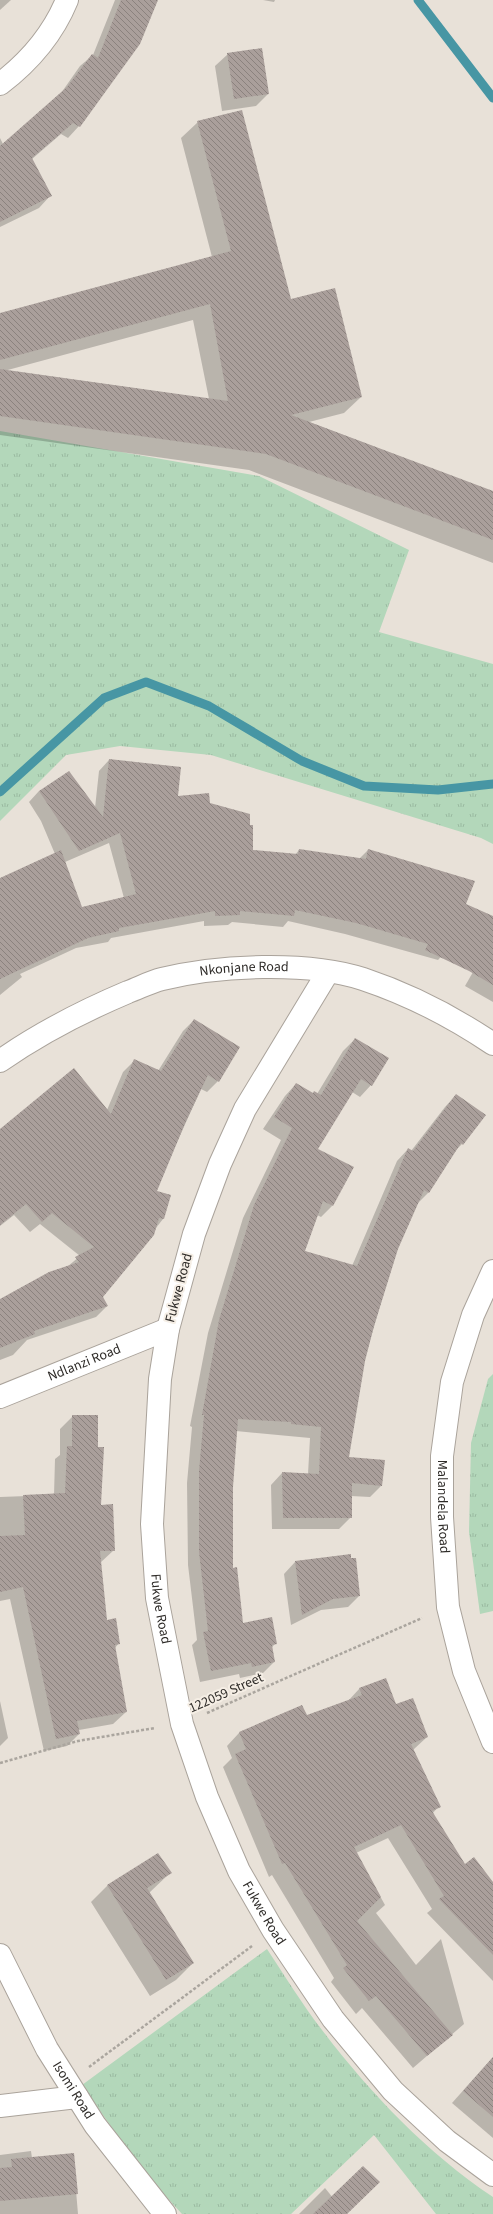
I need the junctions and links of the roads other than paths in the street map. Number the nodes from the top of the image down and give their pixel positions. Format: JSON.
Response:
{"nodes":[{"id":1,"x":67,"y":0,"type":"edge"},
{"id":2,"x":0,"y":84,"type":"edge"},
{"id":3,"x":328,"y":972,"type":"junction"},
{"id":4,"x":493,"y":1044,"type":"edge"},
{"id":5,"x":0,"y":1061,"type":"edge"},
{"id":6,"x":493,"y":1271,"type":"edge"},
{"id":7,"x":168,"y":1329,"type":"junction"},
{"id":8,"x":0,"y":1397,"type":"edge"},
{"id":9,"x":493,"y":1742,"type":"edge"},
{"id":10,"x":0,"y":1955,"type":"edge"},
{"id":11,"x":72,"y":2090,"type":"junction"},
{"id":12,"x":0,"y":2106,"type":"edge"},
{"id":13,"x":493,"y":2175,"type":"edge"},
{"id":14,"x":165,"y":2214,"type":"edge"}],
"edges":[{"from":1,"to":2,"type":"street"},
{"from":3,"to":4,"type":"street","name":"Nkonjane Road"},
{"from":3,"to":5,"type":"street","name":"Nkonjane Road"},
{"from":3,"to":7,"type":"street","name":"Fukwe Road"},
{"from":6,"to":9,"type":"street","name":"Malandela Road"},
{"from":7,"to":8,"type":"street","name":"Ndlanzi Road"},
{"from":7,"to":13,"type":"street","name":"Fukwe Road"},
{"from":10,"to":11,"type":"street","name":"Isomi Road"},
{"from":11,"to":12,"type":"street"},
{"from":11,"to":14,"type":"street","name":"Isomi Road"}]}
